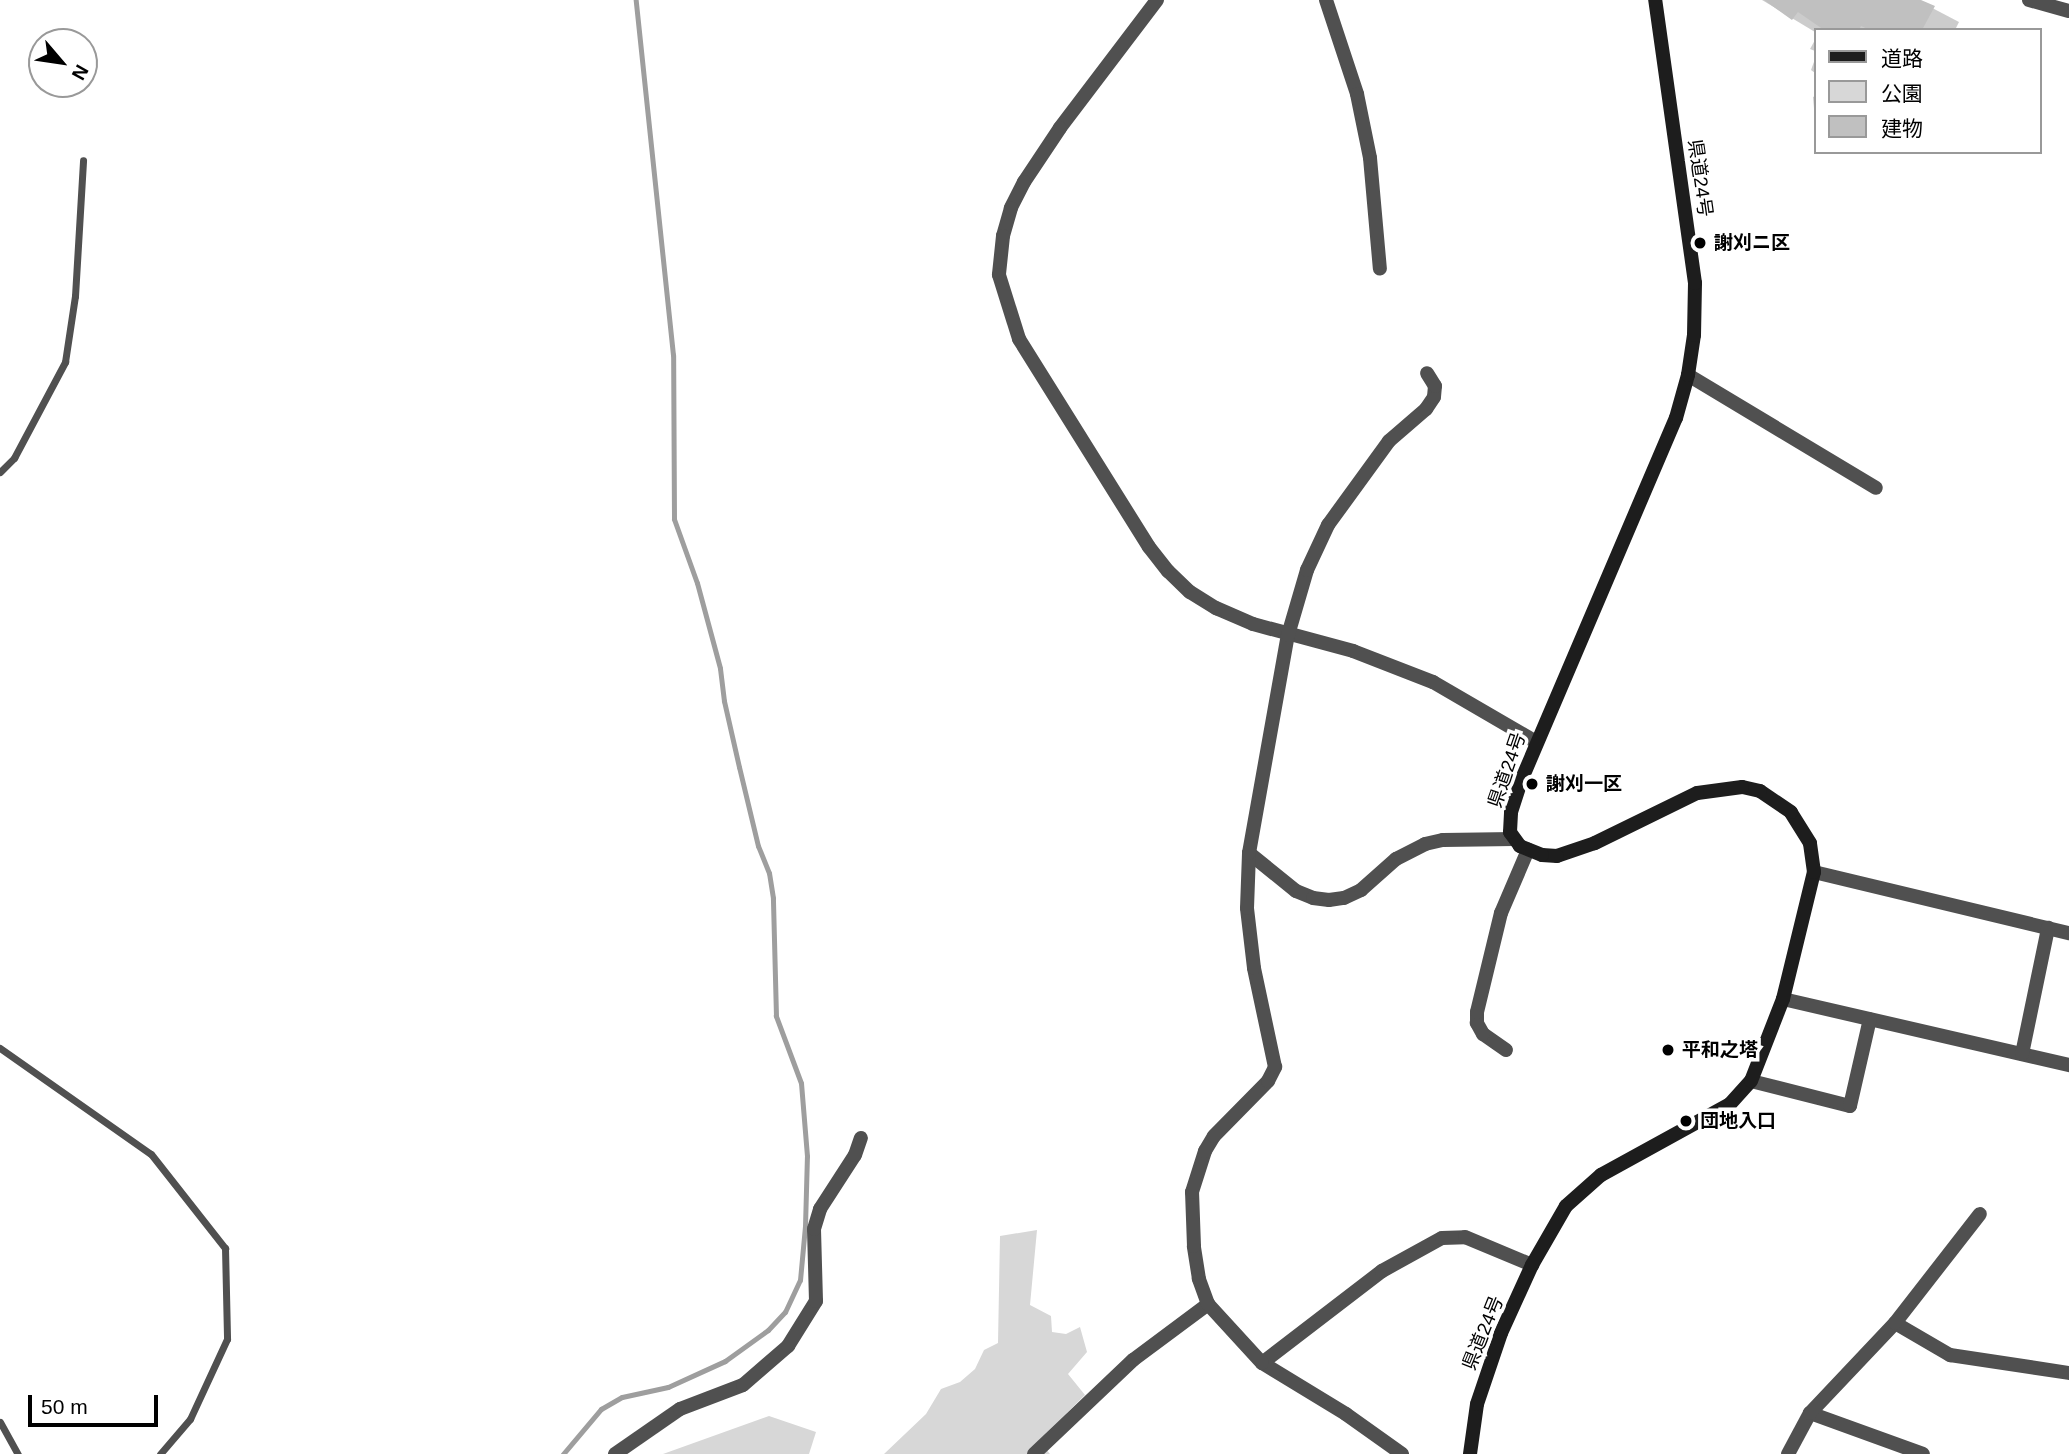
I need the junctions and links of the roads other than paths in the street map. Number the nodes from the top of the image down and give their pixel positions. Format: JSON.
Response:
{"nodes":[{"id":1,"x":1157,"y":0,"type":"edge"},
{"id":2,"x":1326,"y":0,"type":"edge"},
{"id":3,"x":1655,"y":0,"type":"edge"},
{"id":4,"x":2029,"y":0,"type":"edge"},
{"id":5,"x":2069,"y":12,"type":"edge"},
{"id":6,"x":83,"y":160,"type":"dead end"},
{"id":7,"x":1380,"y":269,"type":"dead end"},
{"id":8,"x":1427,"y":373,"type":"dead end"},
{"id":9,"x":1688,"y":375,"type":"junction"},
{"id":10,"x":0,"y":472,"type":"edge"},
{"id":11,"x":1876,"y":488,"type":"dead end"},
{"id":12,"x":1288,"y":635,"type":"junction"},
{"id":13,"x":1536,"y":741,"type":"junction"},
{"id":14,"x":1514,"y":839,"type":"junction"},
{"id":15,"x":1528,"y":850,"type":"junction"},
{"id":16,"x":1249,"y":853,"type":"junction"},
{"id":17,"x":1814,"y":872,"type":"junction"},
{"id":18,"x":2048,"y":928,"type":"junction"},
{"id":19,"x":2069,"y":933,"type":"edge"},
{"id":20,"x":1783,"y":999,"type":"junction"},
{"id":21,"x":1870,"y":1019,"type":"junction"},
{"id":22,"x":0,"y":1048,"type":"edge"},
{"id":23,"x":1506,"y":1050,"type":"dead end"},
{"id":24,"x":2022,"y":1054,"type":"junction"},
{"id":25,"x":2069,"y":1065,"type":"edge"},
{"id":26,"x":1751,"y":1081,"type":"junction"},
{"id":27,"x":861,"y":1139,"type":"dead end"},
{"id":28,"x":1980,"y":1214,"type":"dead end"},
{"id":29,"x":1532,"y":1265,"type":"junction"},
{"id":30,"x":1208,"y":1304,"type":"junction"},
{"id":31,"x":1895,"y":1323,"type":"junction"},
{"id":32,"x":1262,"y":1363,"type":"junction"},
{"id":33,"x":2069,"y":1373,"type":"edge"},
{"id":34,"x":1810,"y":1413,"type":"junction"},
{"id":35,"x":0,"y":1422,"type":"edge"},
{"id":36,"x":18,"y":1454,"type":"edge"},
{"id":37,"x":160,"y":1454,"type":"edge"},
{"id":38,"x":615,"y":1454,"type":"edge"},
{"id":39,"x":1034,"y":1454,"type":"edge"},
{"id":40,"x":1402,"y":1454,"type":"edge"},
{"id":41,"x":1470,"y":1454,"type":"edge"},
{"id":42,"x":1788,"y":1454,"type":"edge"},
{"id":43,"x":1923,"y":1454,"type":"edge"}],
"edges":[{"from":1,"to":12,"type":"street"},
{"from":2,"to":7,"type":"street"},
{"from":3,"to":9,"type":"main road","name":"県道24号"},
{"from":4,"to":5,"type":"street"},
{"from":6,"to":10,"type":"lane"},
{"from":8,"to":12,"type":"street"},
{"from":9,"to":11,"type":"street"},
{"from":9,"to":13,"type":"main road","name":"県道24号"},
{"from":12,"to":13,"type":"street"},
{"from":12,"to":16,"type":"street"},
{"from":13,"to":14,"type":"main road","name":"県道24号"},
{"from":14,"to":15,"type":"main road"},
{"from":14,"to":16,"type":"street"},
{"from":15,"to":17,"type":"main road","name":"県道24号"},
{"from":15,"to":23,"type":"street"},
{"from":16,"to":30,"type":"street"},
{"from":17,"to":18,"type":"street"},
{"from":17,"to":20,"type":"main road","name":"県道24号"},
{"from":18,"to":19,"type":"street"},
{"from":18,"to":24,"type":"street"},
{"from":20,"to":21,"type":"street"},
{"from":20,"to":26,"type":"main road","name":"県道24号"},
{"from":21,"to":24,"type":"street"},
{"from":21,"to":26,"type":"street"},
{"from":22,"to":37,"type":"lane"},
{"from":24,"to":25,"type":"street"},
{"from":26,"to":29,"type":"main road","name":"県道24号"},
{"from":27,"to":38,"type":"street"},
{"from":28,"to":31,"type":"street"},
{"from":29,"to":32,"type":"street"},
{"from":29,"to":41,"type":"main road","name":"県道24号"},
{"from":30,"to":32,"type":"street"},
{"from":30,"to":39,"type":"street"},
{"from":31,"to":33,"type":"street"},
{"from":31,"to":34,"type":"street"},
{"from":32,"to":40,"type":"street"},
{"from":34,"to":42,"type":"street"},
{"from":34,"to":43,"type":"street"},
{"from":35,"to":36,"type":"lane"}]}
